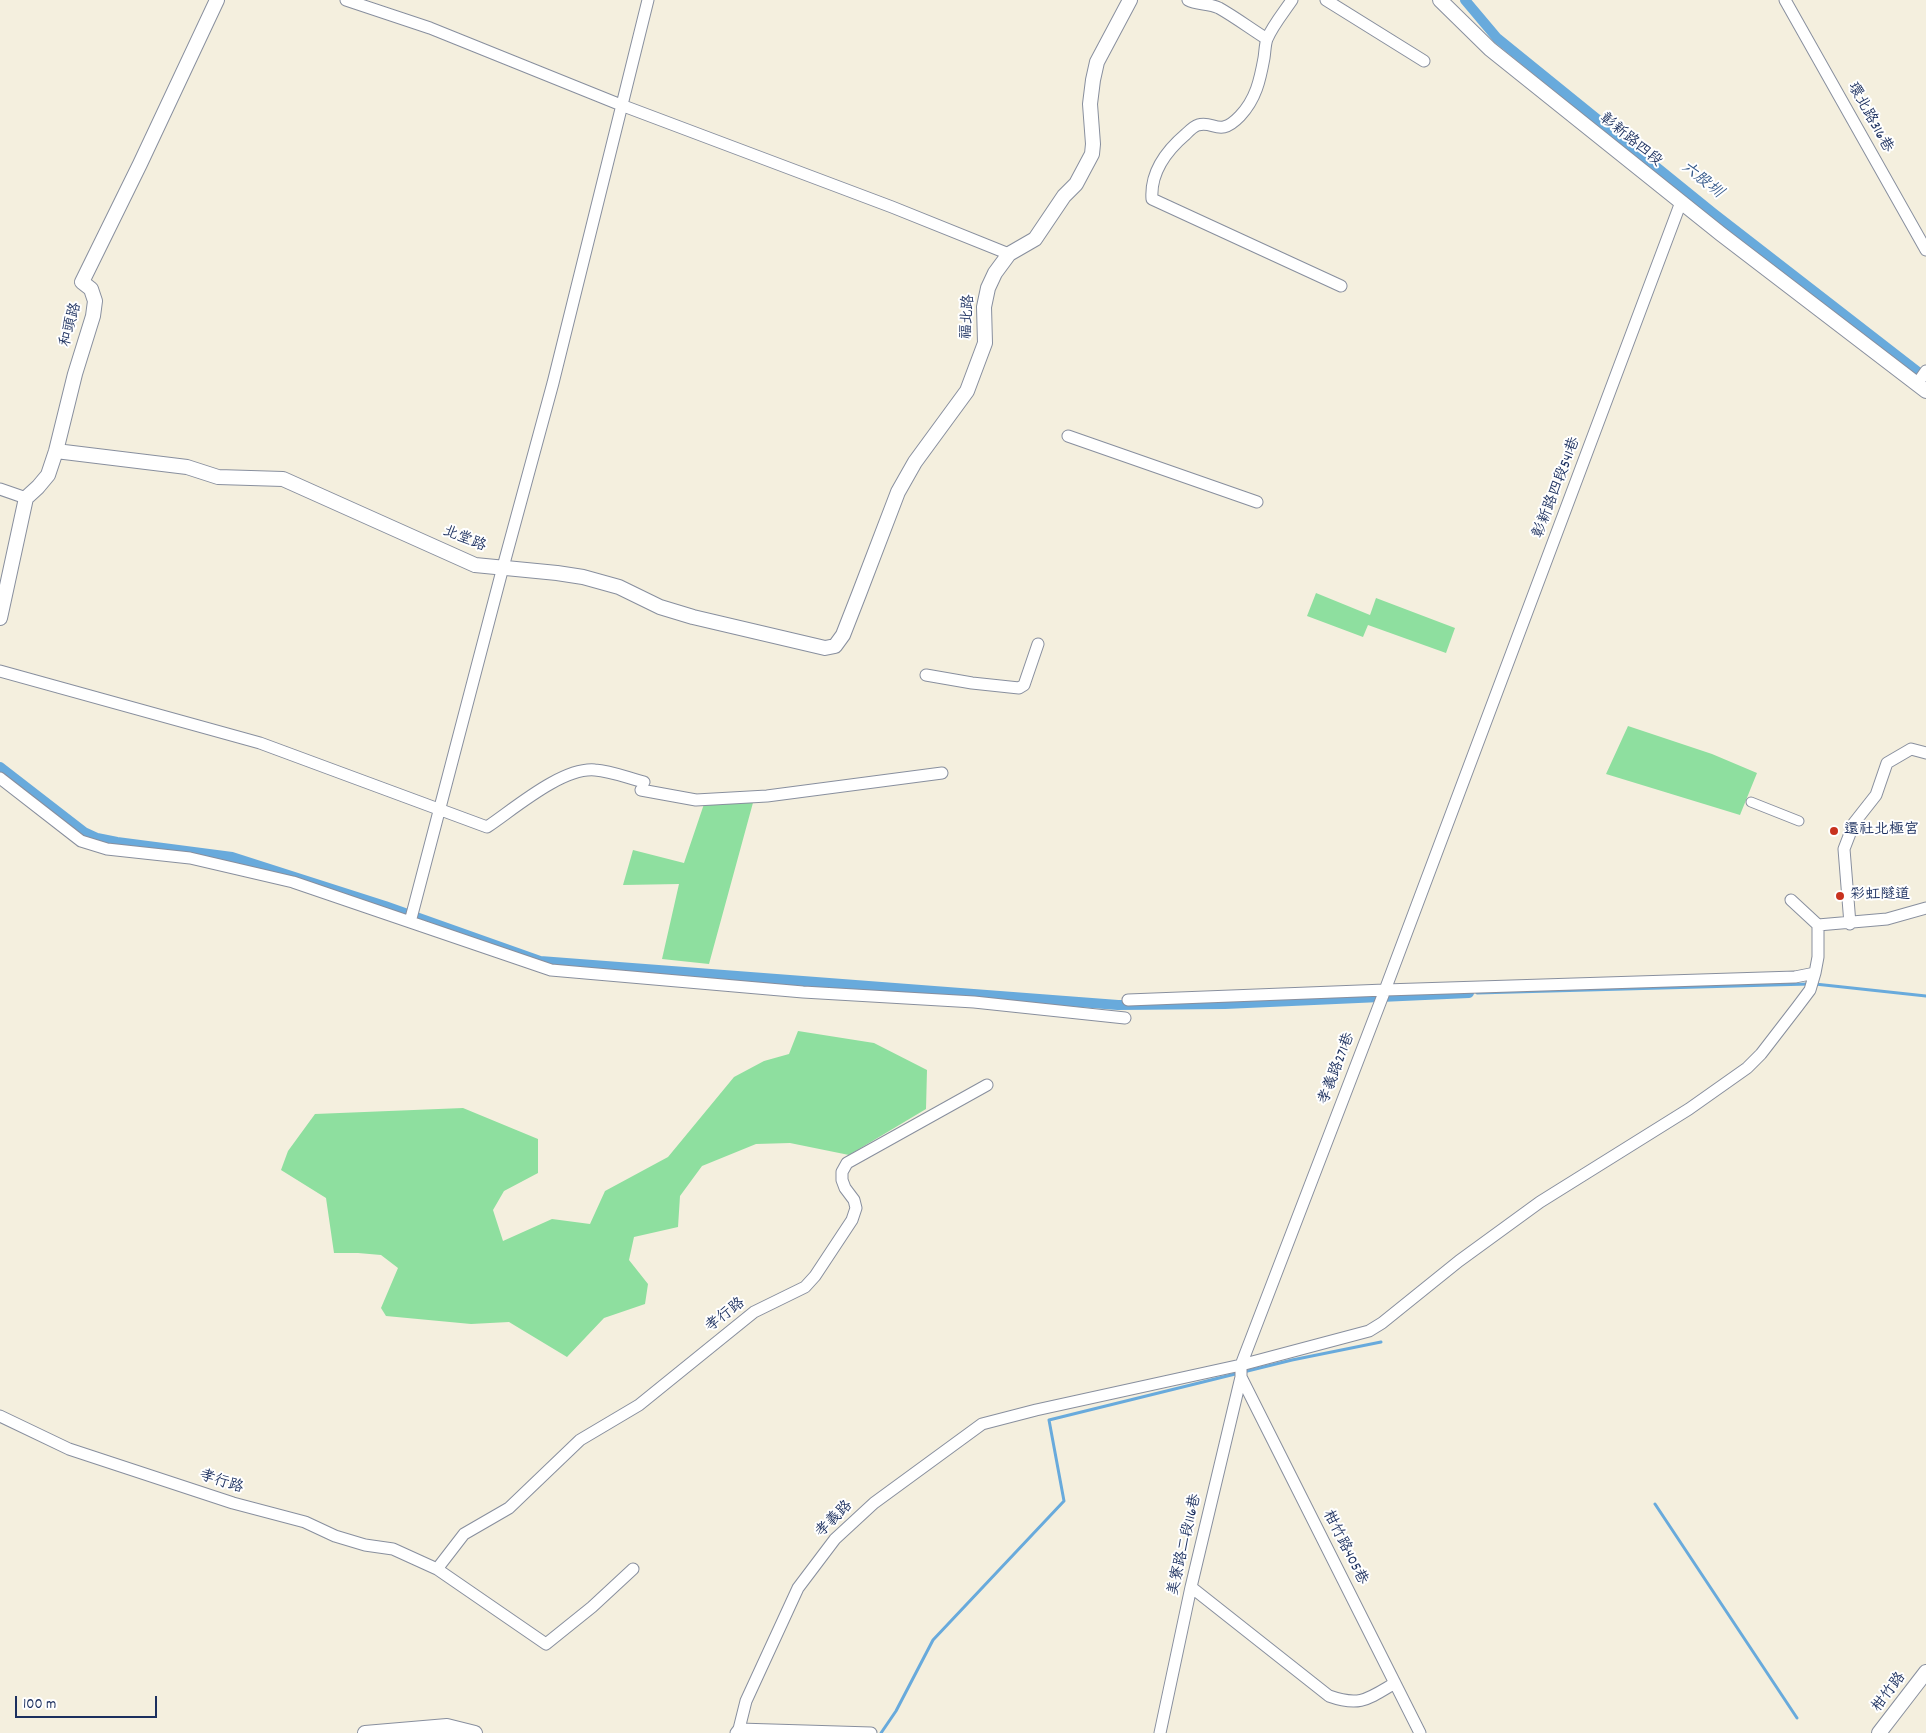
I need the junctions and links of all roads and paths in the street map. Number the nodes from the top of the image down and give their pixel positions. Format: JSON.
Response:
{"nodes":[{"id":1,"x":217,"y":0,"type":"edge"},
{"id":2,"x":346,"y":0,"type":"edge"},
{"id":3,"x":648,"y":0,"type":"edge"},
{"id":4,"x":1130,"y":0,"type":"edge"},
{"id":5,"x":1188,"y":0,"type":"edge"},
{"id":6,"x":1292,"y":0,"type":"edge"},
{"id":7,"x":1326,"y":0,"type":"edge"},
{"id":8,"x":1440,"y":0,"type":"edge"},
{"id":9,"x":1785,"y":0,"type":"edge"},
{"id":10,"x":1267,"y":39,"type":"junction"},
{"id":11,"x":1424,"y":61,"type":"dead end"},
{"id":12,"x":621,"y":105,"type":"junction"},
{"id":13,"x":1681,"y":202,"type":"junction"},
{"id":14,"x":1926,"y":250,"type":"edge"},
{"id":15,"x":1009,"y":254,"type":"junction"},
{"id":16,"x":1341,"y":286,"type":"dead end"},
{"id":17,"x":1926,"y":371,"type":"edge"},
{"id":18,"x":1920,"y":386,"type":"edge"},
{"id":19,"x":1068,"y":436,"type":"dead end"},
{"id":20,"x":56,"y":451,"type":"junction"},
{"id":21,"x":0,"y":490,"type":"edge"},
{"id":22,"x":26,"y":498,"type":"junction"},
{"id":23,"x":1257,"y":502,"type":"dead end"},
{"id":24,"x":503,"y":567,"type":"junction"},
{"id":25,"x":860,"y":594,"type":"joint"},
{"id":26,"x":0,"y":618,"type":"edge"},
{"id":27,"x":1038,"y":644,"type":"dead end"},
{"id":28,"x":0,"y":671,"type":"edge"},
{"id":29,"x":926,"y":675,"type":"dead end"},
{"id":30,"x":1926,"y":753,"type":"edge"},
{"id":31,"x":942,"y":773,"type":"dead end"},
{"id":32,"x":0,"y":778,"type":"edge"},
{"id":33,"x":1462,"y":784,"type":"joint"},
{"id":34,"x":1751,"y":802,"type":"dead end"},
{"id":35,"x":440,"y":809,"type":"junction"},
{"id":36,"x":1800,"y":821,"type":"dead end"},
{"id":37,"x":1791,"y":900,"type":"dead end"},
{"id":38,"x":1926,"y":908,"type":"edge"},
{"id":39,"x":410,"y":922,"type":"junction"},
{"id":40,"x":1850,"y":924,"type":"junction"},
{"id":41,"x":1818,"y":925,"type":"junction"},
{"id":42,"x":1815,"y":973,"type":"junction"},
{"id":43,"x":1385,"y":990,"type":"junction"},
{"id":44,"x":1128,"y":1000,"type":"dead end"},
{"id":45,"x":1125,"y":1018,"type":"dead end"},
{"id":46,"x":988,"y":1085,"type":"dead end"},
{"id":47,"x":1241,"y":1371,"type":"junction"},
{"id":48,"x":0,"y":1416,"type":"edge"},
{"id":49,"x":437,"y":1569,"type":"junction"},
{"id":50,"x":633,"y":1569,"type":"dead end"},
{"id":51,"x":1191,"y":1587,"type":"junction"},
{"id":52,"x":1926,"y":1672,"type":"edge"},
{"id":53,"x":1395,"y":1683,"type":"junction"},
{"id":54,"x":737,"y":1731,"type":"edge"},
{"id":55,"x":365,"y":1733,"type":"edge"},
{"id":56,"x":475,"y":1733,"type":"edge"},
{"id":57,"x":871,"y":1733,"type":"edge"},
{"id":58,"x":1160,"y":1733,"type":"edge"},
{"id":59,"x":1420,"y":1733,"type":"edge"},
{"id":60,"x":1879,"y":1733,"type":"edge"}],
"edges":[{"from":1,"to":20,"type":"street","name":"和頭路"},
{"from":2,"to":12,"type":"street"},
{"from":3,"to":12,"type":"street"},
{"from":4,"to":15,"type":"street","name":"福北路"},
{"from":5,"to":10,"type":"street"},
{"from":6,"to":10,"type":"street"},
{"from":7,"to":11,"type":"street"},
{"from":8,"to":13,"type":"street","name":"彰新路四段"},
{"from":9,"to":14,"type":"street","name":"環北路316巷"},
{"from":10,"to":16,"type":"street"},
{"from":12,"to":15,"type":"street"},
{"from":12,"to":24,"type":"street"},
{"from":13,"to":18,"type":"street","name":"彰新路四段"},
{"from":13,"to":33,"type":"street","name":"彰新路四段541巷"},
{"from":15,"to":25,"type":"street","name":"福北路"},
{"from":17,"to":18,"type":"street"},
{"from":19,"to":23,"type":"street"},
{"from":20,"to":22,"type":"street","name":"和頭路"},
{"from":20,"to":24,"type":"street","name":"北堂路"},
{"from":21,"to":22,"type":"street"},
{"from":22,"to":26,"type":"street"},
{"from":24,"to":25,"type":"street","name":"北堂路"},
{"from":24,"to":35,"type":"street"},
{"from":27,"to":29,"type":"street"},
{"from":28,"to":35,"type":"street"},
{"from":30,"to":40,"type":"street"},
{"from":31,"to":35,"type":"street"},
{"from":32,"to":39,"type":"street"},
{"from":33,"to":43,"type":"street","name":"孝義路271巷"},
{"from":34,"to":36,"type":"street"},
{"from":35,"to":39,"type":"street"},
{"from":37,"to":41,"type":"street"},
{"from":38,"to":40,"type":"street"},
{"from":39,"to":45,"type":"street"},
{"from":40,"to":41,"type":"street"},
{"from":41,"to":42,"type":"street","name":"孝義路"},
{"from":42,"to":43,"type":"street"},
{"from":42,"to":47,"type":"street","name":"孝義路"},
{"from":43,"to":44,"type":"street"},
{"from":43,"to":47,"type":"street","name":"孝義路271巷"},
{"from":46,"to":49,"type":"street","name":"孝行路"},
{"from":47,"to":51,"type":"street","name":"美寮路二段116巷"},
{"from":47,"to":53,"type":"street","name":"柑竹路405巷"},
{"from":47,"to":54,"type":"street","name":"孝義路"},
{"from":48,"to":49,"type":"street","name":"孝行路"},
{"from":49,"to":50,"type":"street","name":"孝行路"},
{"from":51,"to":53,"type":"street"},
{"from":51,"to":58,"type":"street","name":"美寮路二段116巷"},
{"from":52,"to":60,"type":"street","name":"柑竹路"},
{"from":53,"to":59,"type":"street","name":"柑竹路405巷"},
{"from":54,"to":57,"type":"street","name":"孝義路"},
{"from":55,"to":56,"type":"street"}]}
